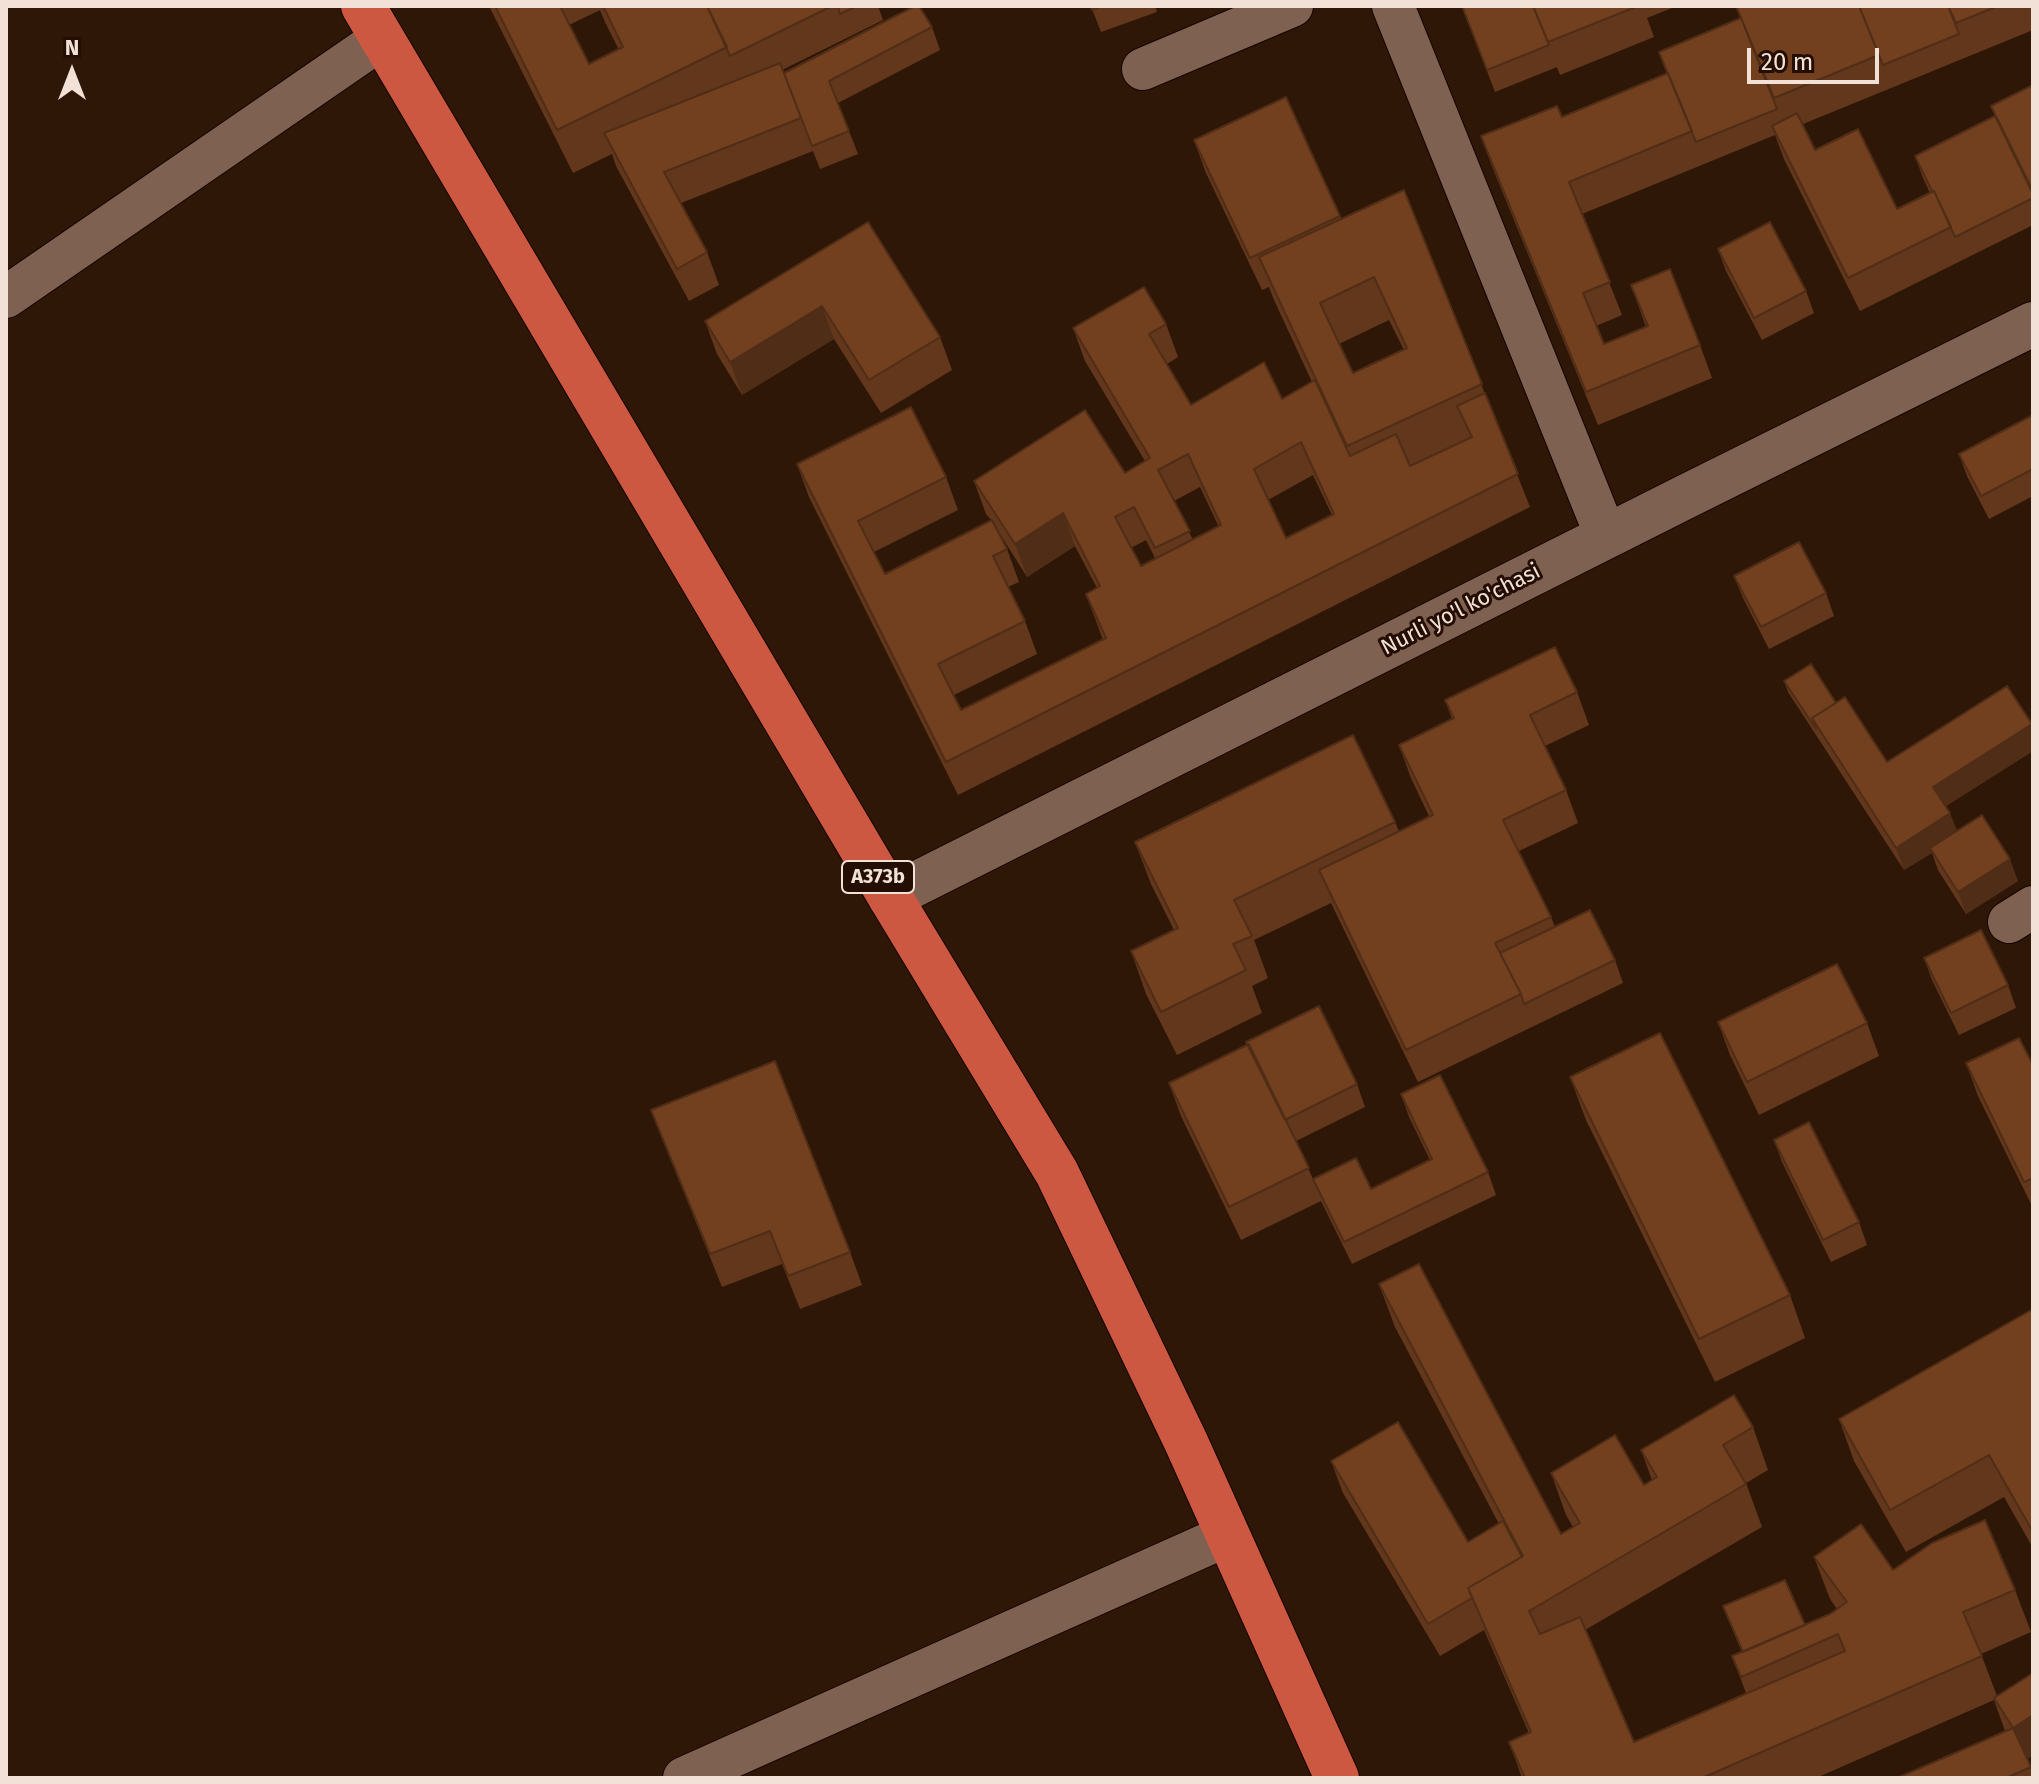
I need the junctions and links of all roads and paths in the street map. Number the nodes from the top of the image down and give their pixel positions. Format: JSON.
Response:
{"nodes":[{"id":1,"x":1292,"y":6,"type":"edge"},
{"id":2,"x":1393,"y":6,"type":"edge"},
{"id":3,"x":372,"y":23,"type":"edge"},
{"id":4,"x":1143,"y":69,"type":"dead end"},
{"id":5,"x":6,"y":297,"type":"edge"},
{"id":6,"x":2033,"y":324,"type":"edge"},
{"id":7,"x":1606,"y":536,"type":"junction"},
{"id":8,"x":890,"y":897,"type":"junction"},
{"id":9,"x":1228,"y":1535,"type":"junction"},
{"id":10,"x":684,"y":1778,"type":"edge"},
{"id":11,"x":1337,"y":1778,"type":"edge"}],
"edges":[{"from":1,"to":4,"type":"street"},
{"from":2,"to":7,"type":"street"},
{"from":3,"to":5,"type":"street"},
{"from":3,"to":8,"type":"highway","number":"A373b"},
{"from":6,"to":7,"type":"main road","name":"Nurli yo'l ko'chasi"},
{"from":7,"to":8,"type":"main road","name":"Nurli yo'l ko'chasi"},
{"from":8,"to":9,"type":"highway","number":"A373b"},
{"from":9,"to":10,"type":"street"},
{"from":9,"to":11,"type":"highway","number":"A373b"}]}
